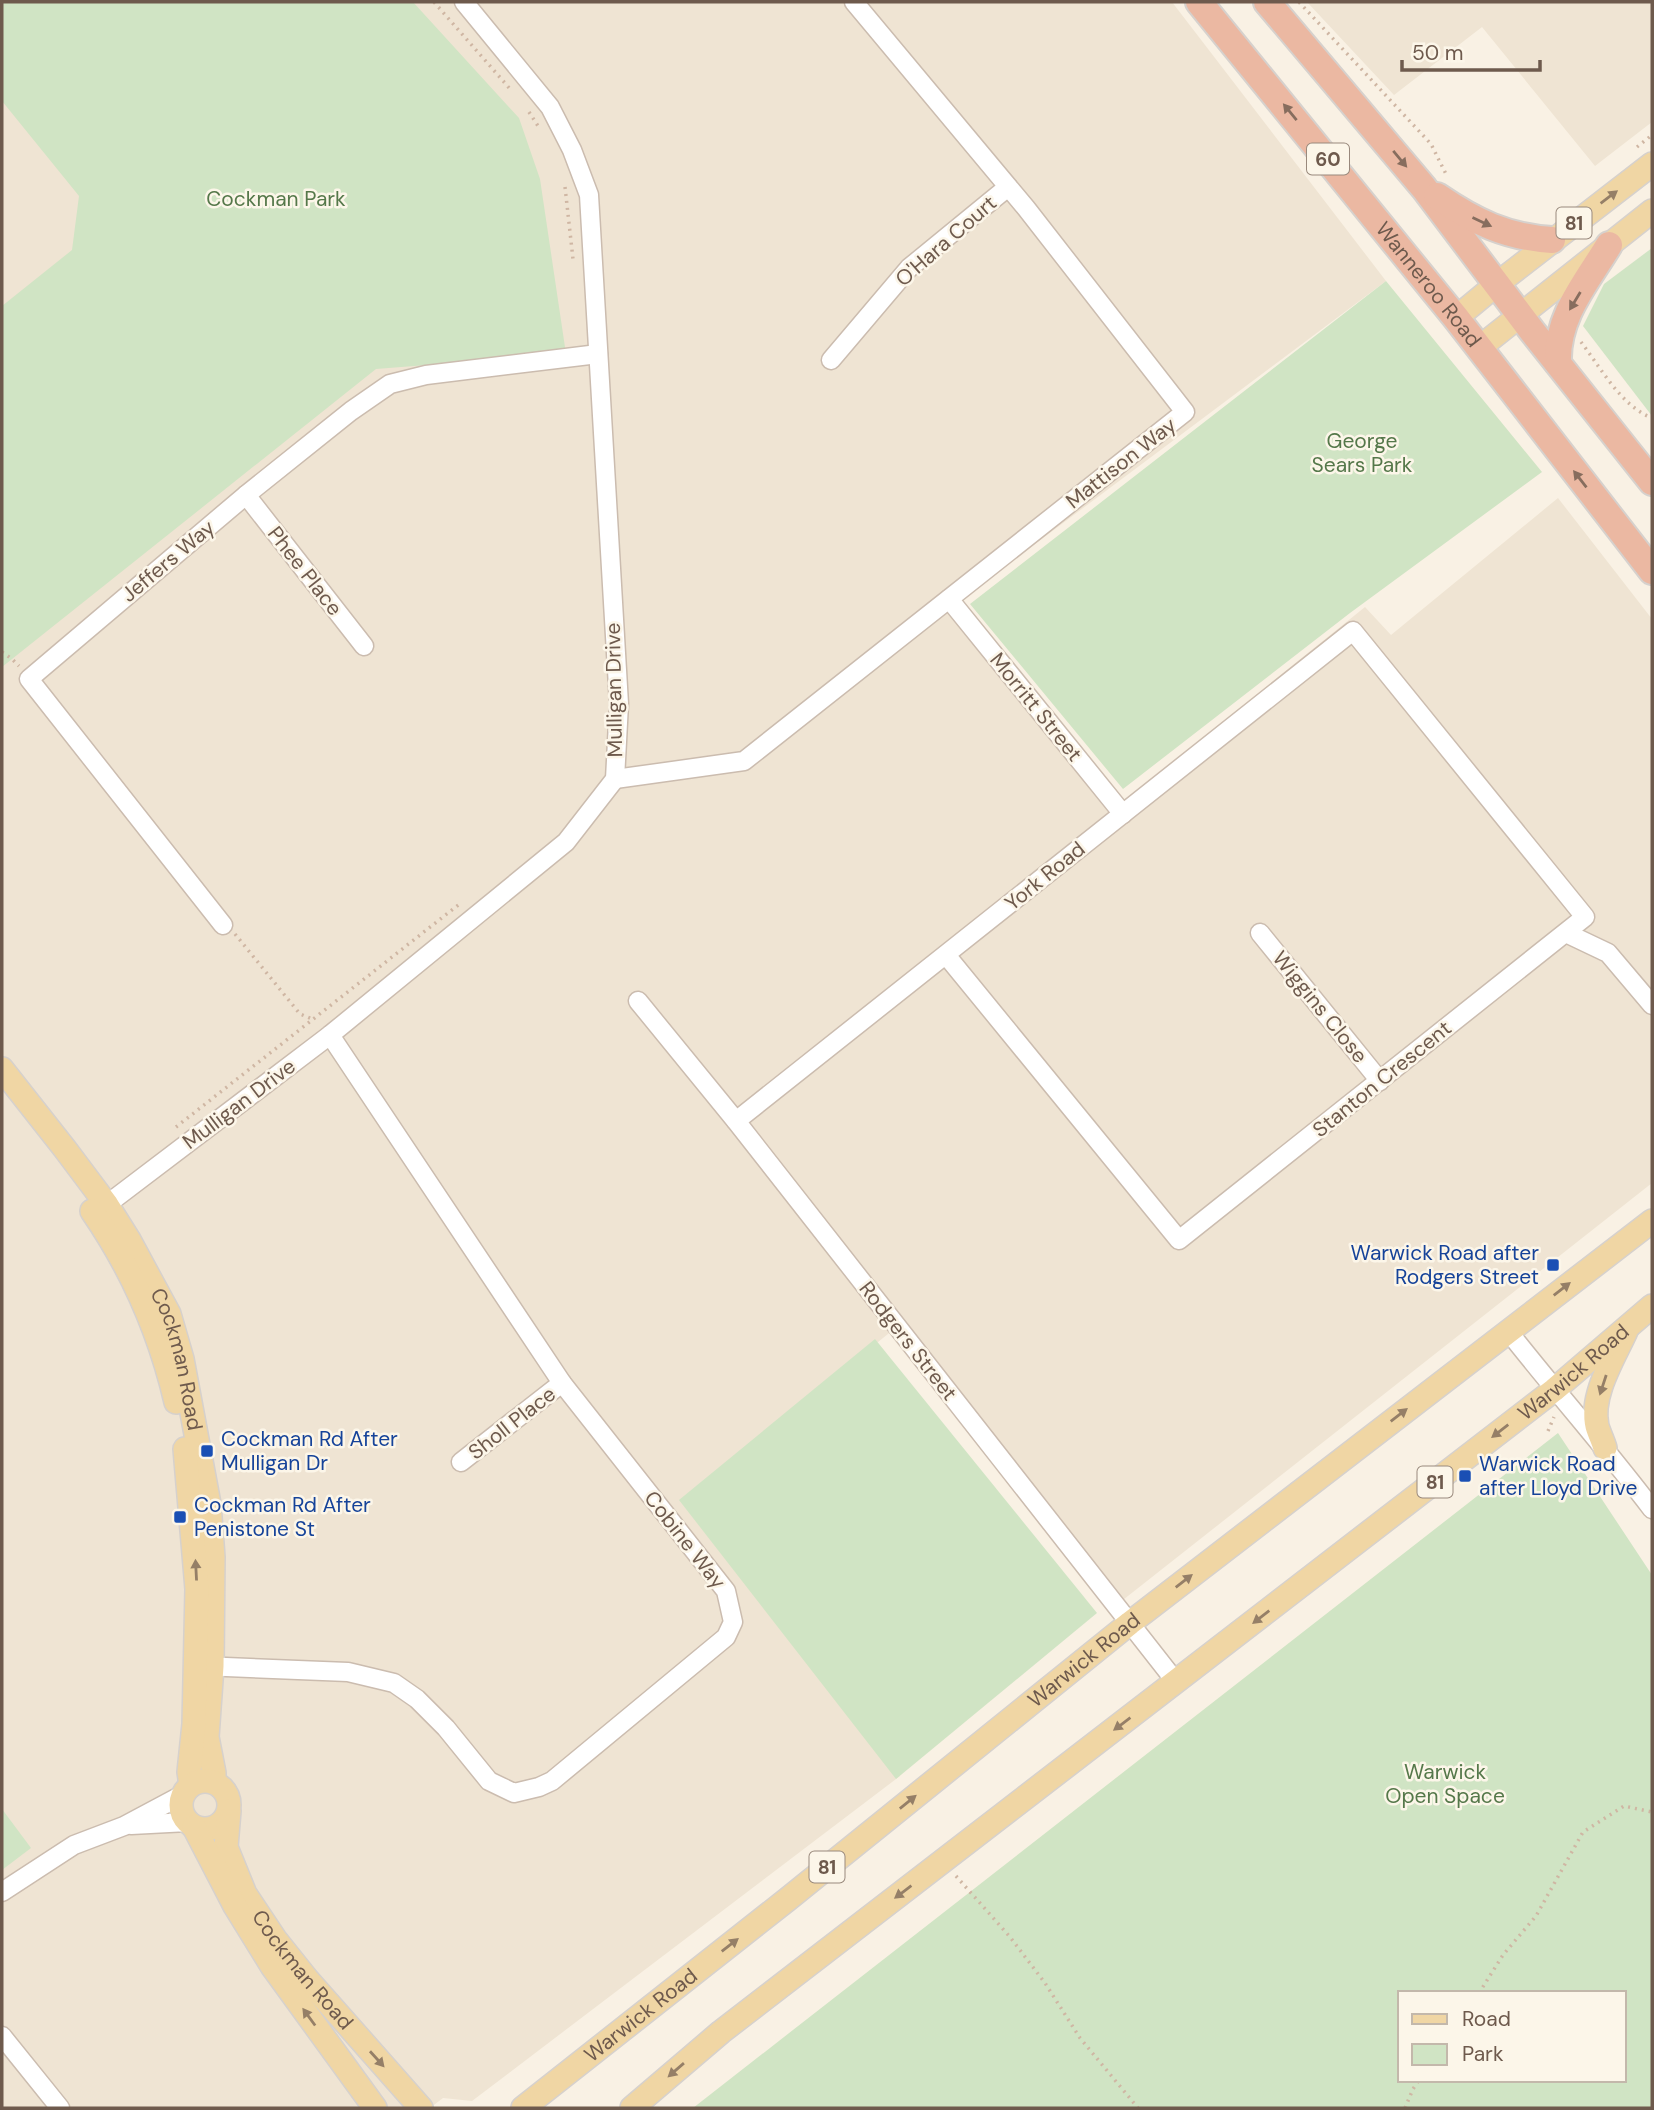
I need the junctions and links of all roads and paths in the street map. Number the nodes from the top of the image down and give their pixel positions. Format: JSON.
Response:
{"nodes":[{"id":1,"x":434,"y":2,"type":"edge"},
{"id":2,"x":854,"y":2,"type":"edge"},
{"id":3,"x":1199,"y":2,"type":"edge"},
{"id":4,"x":1267,"y":2,"type":"edge"},
{"id":5,"x":1299,"y":2,"type":"edge"},
{"id":6,"x":469,"y":4,"type":"edge"},
{"id":7,"x":518,"y":99,"type":"dead end"},
{"id":8,"x":527,"y":109,"type":"dead end"},
{"id":9,"x":542,"y":133,"type":"dead end"},
{"id":10,"x":1652,"y":135,"type":"edge"},
{"id":11,"x":1631,"y":152,"type":"dead end"},
{"id":12,"x":1652,"y":164,"type":"edge"},
{"id":13,"x":1451,"y":181,"type":"dead end"},
{"id":14,"x":564,"y":183,"type":"dead end"},
{"id":15,"x":1008,"y":187,"type":"junction"},
{"id":16,"x":1424,"y":188,"type":"junction"},
{"id":17,"x":1652,"y":211,"type":"edge"},
{"id":18,"x":1552,"y":240,"type":"junction"},
{"id":19,"x":1609,"y":245,"type":"junction"},
{"id":20,"x":573,"y":262,"type":"dead end"},
{"id":21,"x":1497,"y":284,"type":"junction"},
{"id":22,"x":1521,"y":315,"type":"junction"},
{"id":23,"x":1456,"y":318,"type":"junction"},
{"id":24,"x":1564,"y":321,"type":"junction"},
{"id":25,"x":1479,"y":348,"type":"junction"},
{"id":26,"x":598,"y":354,"type":"junction"},
{"id":27,"x":831,"y":360,"type":"dead end"},
{"id":28,"x":1558,"y":363,"type":"junction"},
{"id":29,"x":1652,"y":418,"type":"edge"},
{"id":30,"x":1652,"y":482,"type":"edge"},
{"id":31,"x":246,"y":495,"type":"junction"},
{"id":32,"x":1652,"y":571,"type":"edge"},
{"id":33,"x":949,"y":599,"type":"junction"},
{"id":34,"x":1353,"y":631,"type":"joint"},
{"id":35,"x":363,"y":646,"type":"dead end"},
{"id":36,"x":615,"y":779,"type":"junction"},
{"id":37,"x":1123,"y":814,"type":"junction"},
{"id":38,"x":472,"y":894,"type":"dead end"},
{"id":39,"x":223,"y":925,"type":"joint"},
{"id":40,"x":1260,"y":933,"type":"dead end"},
{"id":41,"x":1566,"y":933,"type":"junction"},
{"id":42,"x":946,"y":955,"type":"junction"},
{"id":43,"x":638,"y":1000,"type":"dead end"},
{"id":44,"x":1652,"y":1005,"type":"edge"},
{"id":45,"x":312,"y":1019,"type":"junction"},
{"id":46,"x":330,"y":1035,"type":"junction"},
{"id":47,"x":2,"y":1069,"type":"edge"},
{"id":48,"x":1380,"y":1081,"type":"junction"},
{"id":49,"x":2,"y":1096,"type":"edge"},
{"id":50,"x":736,"y":1121,"type":"junction"},
{"id":51,"x":173,"y":1129,"type":"dead end"},
{"id":52,"x":100,"y":1209,"type":"junction"},
{"id":53,"x":1652,"y":1221,"type":"edge"},
{"id":54,"x":1652,"y":1306,"type":"edge"},
{"id":55,"x":1629,"y":1325,"type":"junction"},
{"id":56,"x":1508,"y":1331,"type":"junction"},
{"id":57,"x":562,"y":1383,"type":"junction"},
{"id":58,"x":1554,"y":1390,"type":"junction"},
{"id":59,"x":1605,"y":1448,"type":"junction"},
{"id":60,"x":461,"y":1462,"type":"dead end"},
{"id":61,"x":1652,"y":1509,"type":"edge"},
{"id":62,"x":1130,"y":1623,"type":"junction"},
{"id":63,"x":204,"y":1666,"type":"junction"},
{"id":64,"x":1177,"y":1682,"type":"junction"},
{"id":65,"x":196,"y":1787,"type":"junction"},
{"id":66,"x":229,"y":1811,"type":"junction"},
{"id":67,"x":1652,"y":1812,"type":"edge"},
{"id":68,"x":191,"y":1824,"type":"junction"},
{"id":69,"x":124,"y":1826,"type":"junction"},
{"id":70,"x":956,"y":1876,"type":"dead end"},
{"id":71,"x":2,"y":1892,"type":"edge"},
{"id":72,"x":1480,"y":1991,"type":"edge"},
{"id":73,"x":2,"y":2036,"type":"edge"},
{"id":74,"x":1418,"y":2082,"type":"edge"},
{"id":75,"x":60,"y":2108,"type":"edge"},
{"id":76,"x":375,"y":2108,"type":"edge"},
{"id":77,"x":421,"y":2108,"type":"edge"},
{"id":78,"x":523,"y":2108,"type":"edge"},
{"id":79,"x":632,"y":2108,"type":"edge"},
{"id":80,"x":1138,"y":2108,"type":"edge"},
{"id":81,"x":1405,"y":2108,"type":"edge"}],
"edges":[{"from":1,"to":7,"type":"path"},
{"from":2,"to":15,"type":"street","name":"Mattison Way"},
{"from":23,"to":3,"type":"highway","name":"Wanneroo Road","number":"60","one_way":true},
{"from":4,"to":16,"type":"highway","number":"60","one_way":true},
{"from":5,"to":13,"type":"path"},
{"from":6,"to":26,"type":"street","name":"Mulligan Drive"},
{"from":8,"to":9,"type":"path"},
{"from":10,"to":11,"type":"path"},
{"from":18,"to":12,"type":"main road","number":"81","one_way":true},
{"from":14,"to":20,"type":"path"},
{"from":15,"to":27,"type":"street","name":"O'Hara Court"},
{"from":15,"to":33,"type":"street","name":"Mattison Way"},
{"from":16,"to":18,"type":"highway","one_way":true},
{"from":16,"to":21,"type":"highway","number":"60"},
{"from":17,"to":19,"type":"main road","number":"81"},
{"from":18,"to":21,"type":"main road","number":"81"},
{"from":19,"to":22,"type":"main road","number":"81"},
{"from":19,"to":24,"type":"highway","one_way":true},
{"from":21,"to":22,"type":"highway","number":"60"},
{"from":21,"to":23,"type":"main road","number":"81"},
{"from":22,"to":25,"type":"main road","number":"81"},
{"from":22,"to":28,"type":"highway","number":"60"},
{"from":23,"to":25,"type":"highway","name":"Wanneroo Road","number":"60"},
{"from":24,"to":28,"type":"highway"},
{"from":24,"to":29,"type":"path"},
{"from":32,"to":25,"type":"highway","name":"Wanneroo Road","number":"60","one_way":true},
{"from":26,"to":31,"type":"street","name":"Jeffers Way"},
{"from":26,"to":36,"type":"street","name":"Mulligan Drive"},
{"from":28,"to":30,"type":"highway","number":"60"},
{"from":31,"to":35,"type":"street","name":"Phee Place"},
{"from":31,"to":39,"type":"street","name":"Jeffers Way"},
{"from":33,"to":36,"type":"street","name":"Mattison Way"},
{"from":33,"to":37,"type":"street","name":"Morritt Street"},
{"from":34,"to":37,"type":"street","name":"York Road"},
{"from":34,"to":41,"type":"street","name":"Stanton Crescent"},
{"from":36,"to":46,"type":"street","name":"Mulligan Drive"},
{"from":37,"to":42,"type":"street","name":"York Road"},
{"from":38,"to":45,"type":"path"},
{"from":39,"to":45,"type":"path"},
{"from":40,"to":48,"type":"street","name":"Wiggins Close"},
{"from":41,"to":44,"type":"street"},
{"from":41,"to":48,"type":"street","name":"Stanton Crescent"},
{"from":42,"to":48,"type":"street","name":"Stanton Crescent"},
{"from":42,"to":50,"type":"street","name":"York Road"},
{"from":43,"to":50,"type":"street","name":"Rodgers Street"},
{"from":45,"to":51,"type":"path"},
{"from":46,"to":52,"type":"street","name":"Mulligan Drive"},
{"from":46,"to":57,"type":"street","name":"Cobine Way"},
{"from":47,"to":52,"type":"main road","name":"Cockman Road"},
{"from":49,"to":52,"type":"main road","name":"Cockman Road"},
{"from":50,"to":62,"type":"street","name":"Rodgers Street"},
{"from":52,"to":63,"type":"main road","name":"Cockman Road"},
{"from":56,"to":53,"type":"main road","name":"Warwick Road","number":"81","one_way":true},
{"from":54,"to":55,"type":"main road","name":"Warwick Road","number":"81"},
{"from":55,"to":58,"type":"main road","name":"Warwick Road","number":"81"},
{"from":55,"to":59,"type":"main road","one_way":true},
{"from":56,"to":58,"type":"street"},
{"from":62,"to":56,"type":"main road","name":"Warwick Road","number":"81","one_way":true},
{"from":57,"to":60,"type":"street","name":"Sholl Place"},
{"from":57,"to":63,"type":"street","name":"Cobine Way"},
{"from":58,"to":59,"type":"street"},
{"from":58,"to":64,"type":"main road","name":"Warwick Road","number":"81","one_way":true},
{"from":59,"to":61,"type":"street"},
{"from":62,"to":64,"type":"street","name":"Rodgers Street"},
{"from":78,"to":62,"type":"main road","name":"Warwick Road","number":"81","one_way":true},
{"from":63,"to":65,"type":"main road","name":"Cockman Road"},
{"from":64,"to":79,"type":"main road","name":"Warwick Road","number":"81","one_way":true},
{"from":65,"to":66,"type":"main road"},
{"from":65,"to":68,"type":"main road"},
{"from":65,"to":69,"type":"street"},
{"from":66,"to":68,"type":"main road"},
{"from":66,"to":77,"type":"main road","name":"Cockman Road","one_way":true},
{"from":67,"to":72,"type":"path"},
{"from":68,"to":69,"type":"street"},
{"from":76,"to":68,"type":"main road","name":"Cockman Road","one_way":true},
{"from":69,"to":71,"type":"street"},
{"from":70,"to":80,"type":"path"},
{"from":73,"to":75,"type":"street"},
{"from":74,"to":81,"type":"path"}]}
